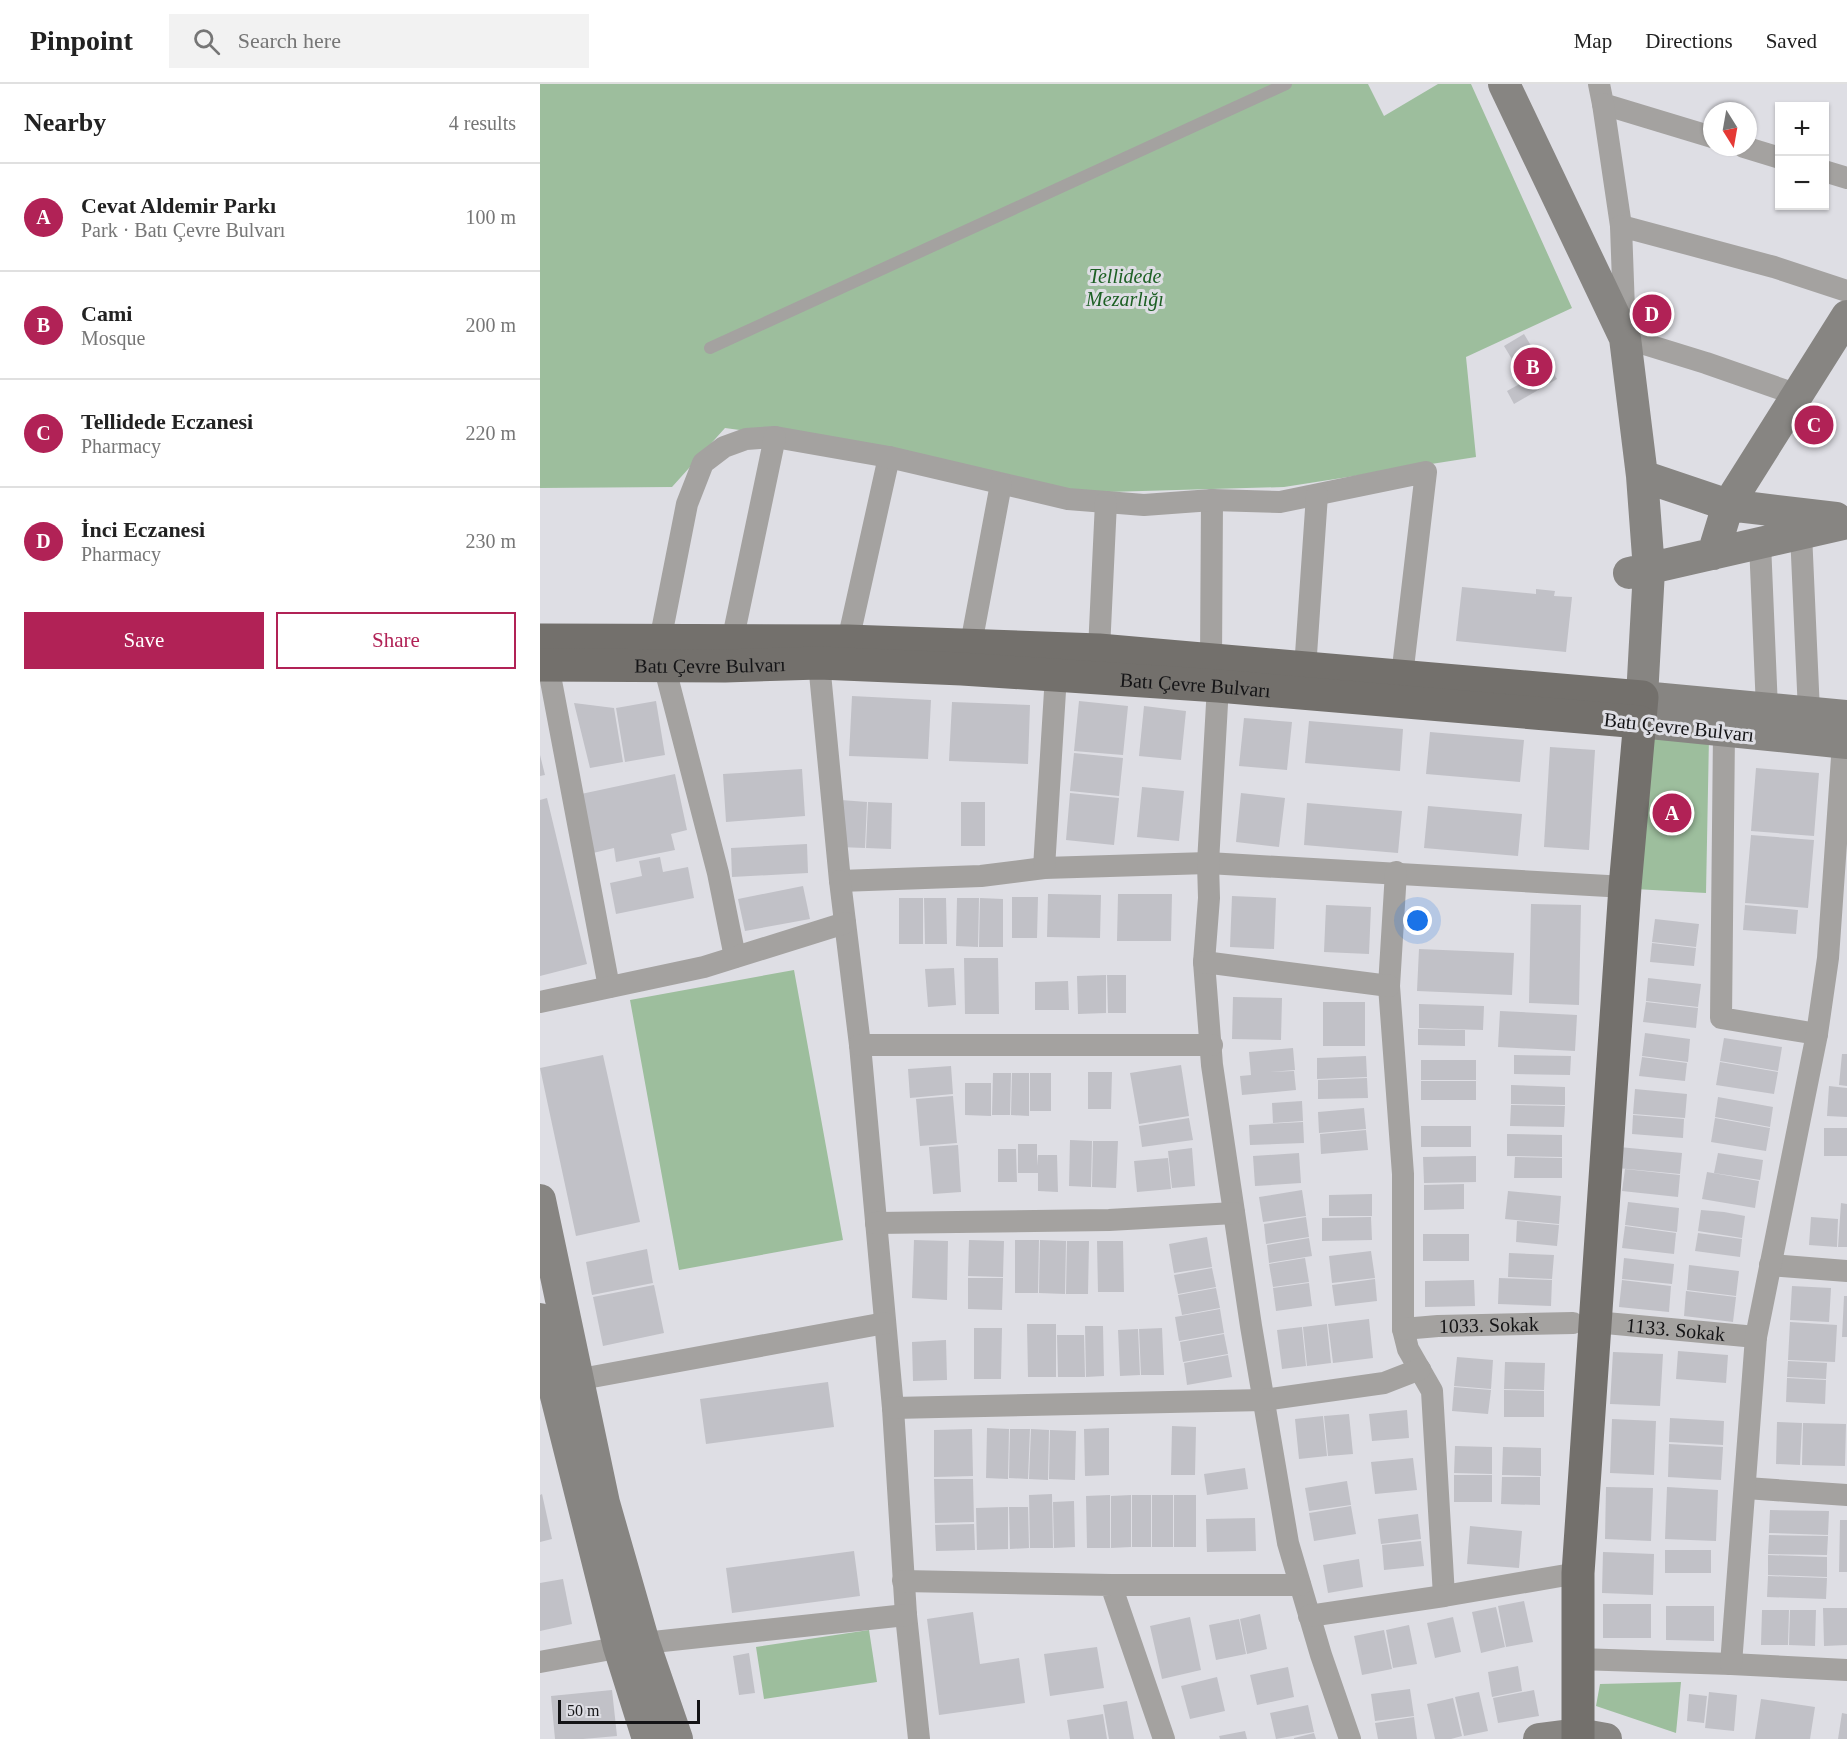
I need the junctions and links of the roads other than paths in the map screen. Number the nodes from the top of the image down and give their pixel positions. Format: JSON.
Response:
{"nodes":[{"id":1,"x":1286,"y":84,"type":"edge"},
{"id":2,"x":1504,"y":84,"type":"edge"},
{"id":3,"x":1601,"y":94,"type":"edge"},
{"id":4,"x":1703,"y":134,"type":"edge"},
{"id":5,"x":1757,"y":151,"type":"edge"},
{"id":6,"x":1775,"y":157,"type":"edge"},
{"id":7,"x":1829,"y":173,"type":"edge"},
{"id":8,"x":1847,"y":178,"type":"edge"},
{"id":9,"x":1622,"y":226,"type":"junction"},
{"id":10,"x":1847,"y":291,"type":"edge"},
{"id":11,"x":1847,"y":316,"type":"edge"},
{"id":12,"x":1625,"y":338,"type":"junction"},
{"id":13,"x":710,"y":348,"type":"dead end"},
{"id":14,"x":1798,"y":395,"type":"junction"},
{"id":15,"x":775,"y":437,"type":"junction"},
{"id":16,"x":889,"y":458,"type":"junction"},
{"id":17,"x":1642,"y":476,"type":"junction"},
{"id":18,"x":1002,"y":484,"type":"junction"},
{"id":19,"x":1317,"y":495,"type":"junction"},
{"id":20,"x":1212,"y":500,"type":"junction"},
{"id":21,"x":1106,"y":502,"type":"junction"},
{"id":22,"x":1728,"y":505,"type":"junction"},
{"id":23,"x":1847,"y":521,"type":"edge"},
{"id":24,"x":1801,"y":533,"type":"junction"},
{"id":25,"x":1760,"y":543,"type":"junction"},
{"id":26,"x":1713,"y":554,"type":"junction"},
{"id":27,"x":1638,"y":572,"type":"junction"},
{"id":28,"x":848,"y":641,"type":"junction"},
{"id":29,"x":732,"y":642,"type":"junction"},
{"id":30,"x":971,"y":644,"type":"junction"},
{"id":31,"x":1099,"y":650,"type":"junction"},
{"id":32,"x":662,"y":653,"type":"junction"},
{"id":33,"x":543,"y":657,"type":"edge"},
{"id":34,"x":819,"y":663,"type":"junction"},
{"id":35,"x":1305,"y":669,"type":"junction"},
{"id":36,"x":1215,"y":673,"type":"junction"},
{"id":37,"x":1056,"y":675,"type":"junction"},
{"id":38,"x":1402,"y":676,"type":"junction"},
{"id":39,"x":1630,"y":708,"type":"junction"},
{"id":40,"x":1767,"y":709,"type":"junction"},
{"id":41,"x":1809,"y":712,"type":"junction"},
{"id":42,"x":1724,"y":732,"type":"junction"},
{"id":43,"x":1846,"y":734,"type":"edge"},
{"id":44,"x":1209,"y":863,"type":"junction"},
{"id":45,"x":1044,"y":868,"type":"junction"},
{"id":46,"x":1395,"y":872,"type":"junction"},
{"id":47,"x":840,"y":881,"type":"junction"},
{"id":48,"x":1616,"y":886,"type":"junction"},
{"id":49,"x":845,"y":923,"type":"junction"},
{"id":50,"x":735,"y":957,"type":"junction"},
{"id":51,"x":1837,"y":959,"type":"edge"},
{"id":52,"x":1204,"y":962,"type":"junction"},
{"id":53,"x":1389,"y":986,"type":"junction"},
{"id":54,"x":609,"y":987,"type":"junction"},
{"id":55,"x":540,"y":1002,"type":"edge"},
{"id":56,"x":1817,"y":1034,"type":"junction"},
{"id":57,"x":860,"y":1045,"type":"junction"},
{"id":58,"x":1212,"y":1045,"type":"junction"},
{"id":59,"x":540,"y":1200,"type":"edge"},
{"id":60,"x":1234,"y":1213,"type":"junction"},
{"id":61,"x":876,"y":1222,"type":"junction"},
{"id":62,"x":1770,"y":1265,"type":"junction"},
{"id":63,"x":1847,"y":1271,"type":"edge"},
{"id":64,"x":540,"y":1319,"type":"edge"},
{"id":65,"x":1584,"y":1322,"type":"junction"},
{"id":66,"x":885,"y":1323,"type":"junction"},
{"id":67,"x":1403,"y":1329,"type":"junction"},
{"id":68,"x":1756,"y":1337,"type":"junction"},
{"id":69,"x":1420,"y":1369,"type":"junction"},
{"id":70,"x":557,"y":1384,"type":"edge"},
{"id":71,"x":1264,"y":1400,"type":"junction"},
{"id":72,"x":893,"y":1408,"type":"junction"},
{"id":73,"x":1746,"y":1488,"type":"junction"},
{"id":74,"x":1847,"y":1495,"type":"edge"},
{"id":75,"x":1569,"y":1575,"type":"junction"},
{"id":76,"x":903,"y":1581,"type":"junction"},
{"id":77,"x":1111,"y":1585,"type":"junction"},
{"id":78,"x":1300,"y":1585,"type":"junction"},
{"id":79,"x":1444,"y":1596,"type":"junction"},
{"id":80,"x":906,"y":1615,"type":"junction"},
{"id":81,"x":1309,"y":1616,"type":"junction"},
{"id":82,"x":631,"y":1645,"type":"junction"},
{"id":83,"x":1578,"y":1659,"type":"junction"},
{"id":84,"x":540,"y":1662,"type":"edge"},
{"id":85,"x":1731,"y":1664,"type":"junction"},
{"id":86,"x":1847,"y":1670,"type":"edge"},
{"id":87,"x":1569,"y":1738,"type":"edge"},
{"id":88,"x":648,"y":1739,"type":"edge"},
{"id":89,"x":677,"y":1739,"type":"edge"},
{"id":90,"x":919,"y":1739,"type":"edge"},
{"id":91,"x":1164,"y":1739,"type":"edge"},
{"id":92,"x":1350,"y":1739,"type":"edge"}],
"edges":[{"from":1,"to":13,"type":"lane"},
{"from":2,"to":12,"type":"street"},
{"from":3,"to":4,"type":"street"},
{"from":3,"to":9,"type":"street"},
{"from":5,"to":6,"type":"street"},
{"from":7,"to":8,"type":"street"},
{"from":9,"to":10,"type":"street"},
{"from":9,"to":12,"type":"street"},
{"from":11,"to":14,"type":"street"},
{"from":12,"to":14,"type":"street"},
{"from":12,"to":17,"type":"street"},
{"from":14,"to":22,"type":"street"},
{"from":15,"to":16,"type":"street"},
{"from":15,"to":29,"type":"street"},
{"from":15,"to":32,"type":"street"},
{"from":16,"to":18,"type":"street"},
{"from":16,"to":28,"type":"street"},
{"from":17,"to":22,"type":"street"},
{"from":17,"to":27,"type":"street"},
{"from":18,"to":21,"type":"street"},
{"from":18,"to":30,"type":"street"},
{"from":19,"to":20,"type":"street"},
{"from":19,"to":35,"type":"street"},
{"from":19,"to":38,"type":"street"},
{"from":20,"to":21,"type":"street"},
{"from":20,"to":36,"type":"street"},
{"from":21,"to":31,"type":"street"},
{"from":22,"to":23,"type":"street"},
{"from":22,"to":26,"type":"street"},
{"from":23,"to":24,"type":"street"},
{"from":24,"to":25,"type":"street"},
{"from":24,"to":41,"type":"street"},
{"from":25,"to":26,"type":"street"},
{"from":25,"to":40,"type":"street"},
{"from":26,"to":27,"type":"street"},
{"from":27,"to":39,"type":"street"},
{"from":28,"to":29,"type":"main road","name":"Batı Çevre Bulvarı"},
{"from":28,"to":30,"type":"main road","name":"Batı Çevre Bulvarı"},
{"from":28,"to":34,"type":"street"},
{"from":29,"to":32,"type":"main road","name":"Batı Çevre Bulvarı"},
{"from":30,"to":31,"type":"main road","name":"Batı Çevre Bulvarı"},
{"from":31,"to":36,"type":"main road","name":"Batı Çevre Bulvarı"},
{"from":32,"to":33,"type":"main road","name":"Batı Çevre Bulvarı"},
{"from":32,"to":34,"type":"main road","name":"Batı Çevre Bulvarı"},
{"from":32,"to":50,"type":"street"},
{"from":33,"to":54,"type":"street"},
{"from":34,"to":37,"type":"main road","name":"Batı Çevre Bulvarı"},
{"from":34,"to":47,"type":"street"},
{"from":35,"to":36,"type":"main road","name":"Batı Çevre Bulvarı"},
{"from":35,"to":38,"type":"main road","name":"Batı Çevre Bulvarı"},
{"from":36,"to":37,"type":"main road","name":"Batı Çevre Bulvarı"},
{"from":36,"to":39,"type":"main road","name":"Batı Çevre Bulvarı"},
{"from":36,"to":44,"type":"street"},
{"from":37,"to":45,"type":"street"},
{"from":38,"to":39,"type":"main road","name":"Batı Çevre Bulvarı"},
{"from":39,"to":40,"type":"street","name":"Batı Çevre Bulvarı"},
{"from":39,"to":42,"type":"street","name":"Batı Çevre Bulvarı"},
{"from":39,"to":48,"type":"main road"},
{"from":40,"to":41,"type":"street","name":"Batı Çevre Bulvarı"},
{"from":41,"to":43,"type":"street","name":"Batı Çevre Bulvarı"},
{"from":42,"to":43,"type":"street","name":"Batı Çevre Bulvarı"},
{"from":42,"to":56,"type":"street"},
{"from":43,"to":51,"type":"street"},
{"from":44,"to":45,"type":"street"},
{"from":44,"to":46,"type":"street"},
{"from":44,"to":52,"type":"street"},
{"from":45,"to":47,"type":"street"},
{"from":46,"to":48,"type":"street"},
{"from":46,"to":53,"type":"street"},
{"from":47,"to":49,"type":"street"},
{"from":48,"to":65,"type":"main road"},
{"from":49,"to":50,"type":"street"},
{"from":49,"to":57,"type":"street"},
{"from":50,"to":54,"type":"street"},
{"from":51,"to":56,"type":"street"},
{"from":52,"to":53,"type":"street"},
{"from":52,"to":58,"type":"street"},
{"from":53,"to":67,"type":"street"},
{"from":54,"to":55,"type":"street"},
{"from":56,"to":62,"type":"street"},
{"from":57,"to":58,"type":"street"},
{"from":57,"to":61,"type":"street"},
{"from":58,"to":60,"type":"street"},
{"from":59,"to":70,"type":"street"},
{"from":60,"to":61,"type":"street"},
{"from":60,"to":71,"type":"street"},
{"from":61,"to":66,"type":"street"},
{"from":62,"to":63,"type":"street"},
{"from":62,"to":68,"type":"street"},
{"from":64,"to":70,"type":"street"},
{"from":65,"to":67,"type":"street","name":"1033. Sokak"},
{"from":65,"to":68,"type":"street","name":"1133. Sokak"},
{"from":65,"to":75,"type":"main road"},
{"from":66,"to":70,"type":"street"},
{"from":66,"to":72,"type":"street"},
{"from":67,"to":69,"type":"street"},
{"from":68,"to":73,"type":"street"},
{"from":69,"to":71,"type":"street"},
{"from":69,"to":79,"type":"street"},
{"from":70,"to":82,"type":"street"},
{"from":71,"to":72,"type":"street"},
{"from":71,"to":78,"type":"street"},
{"from":72,"to":76,"type":"street"},
{"from":73,"to":74,"type":"street"},
{"from":73,"to":85,"type":"street"},
{"from":75,"to":79,"type":"street"},
{"from":75,"to":83,"type":"main road"},
{"from":75,"to":87,"type":"main road"},
{"from":76,"to":77,"type":"street"},
{"from":76,"to":80,"type":"street"},
{"from":77,"to":78,"type":"street"},
{"from":77,"to":91,"type":"street"},
{"from":78,"to":81,"type":"street"},
{"from":79,"to":81,"type":"street"},
{"from":80,"to":82,"type":"street"},
{"from":80,"to":90,"type":"street"},
{"from":81,"to":92,"type":"street"},
{"from":82,"to":84,"type":"street"},
{"from":82,"to":88,"type":"street"},
{"from":82,"to":89,"type":"street"},
{"from":83,"to":85,"type":"street"},
{"from":83,"to":87,"type":"main road"},
{"from":85,"to":86,"type":"street"}]}
